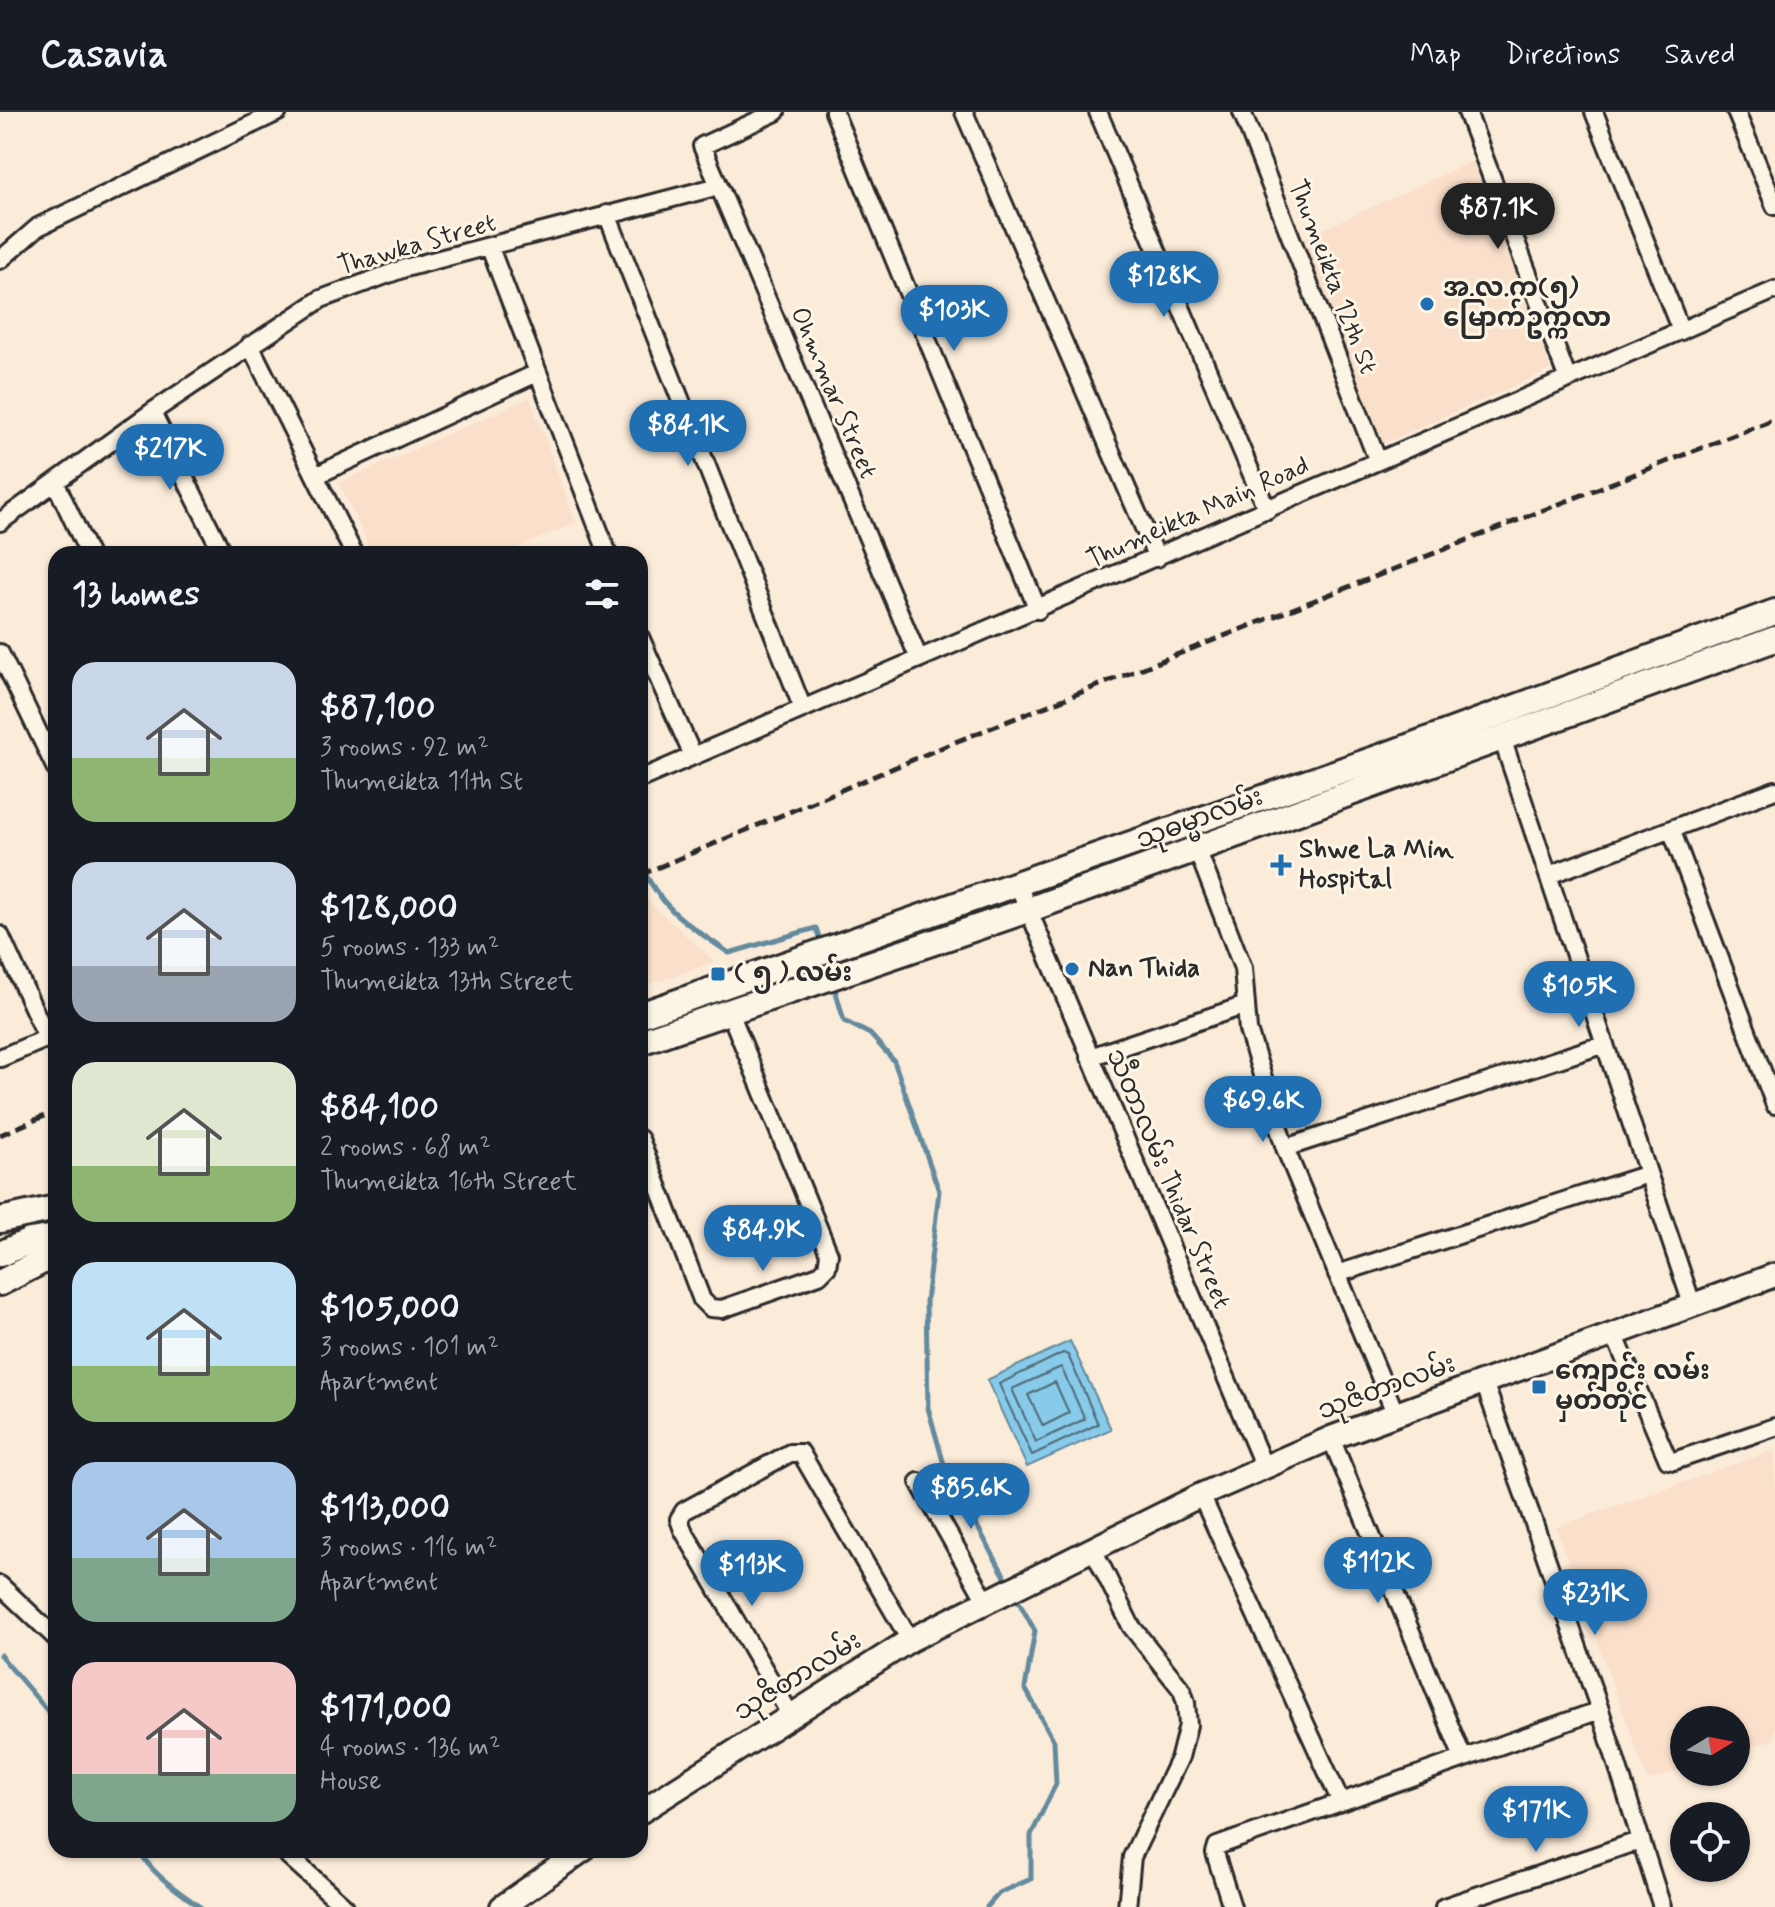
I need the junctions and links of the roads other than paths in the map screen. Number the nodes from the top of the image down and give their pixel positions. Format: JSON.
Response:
{"nodes":[{"id":1,"x":278,"y":112,"type":"edge"},
{"id":2,"x":776,"y":112,"type":"edge"},
{"id":3,"x":834,"y":112,"type":"edge"},
{"id":4,"x":964,"y":112,"type":"edge"},
{"id":5,"x":1098,"y":112,"type":"edge"},
{"id":6,"x":1242,"y":112,"type":"edge"},
{"id":7,"x":1467,"y":112,"type":"edge"},
{"id":8,"x":1594,"y":112,"type":"edge"},
{"id":9,"x":1736,"y":112,"type":"edge"},
{"id":10,"x":719,"y":186,"type":"junction"},
{"id":11,"x":1775,"y":206,"type":"edge"},
{"id":12,"x":607,"y":214,"type":"junction"},
{"id":13,"x":490,"y":248,"type":"junction"},
{"id":14,"x":0,"y":260,"type":"edge"},
{"id":15,"x":1775,"y":290,"type":"edge"},
{"id":16,"x":1681,"y":331,"type":"junction"},
{"id":17,"x":250,"y":345,"type":"junction"},
{"id":18,"x":537,"y":373,"type":"junction"},
{"id":19,"x":1567,"y":377,"type":"junction"},
{"id":20,"x":152,"y":412,"type":"junction"},
{"id":21,"x":1377,"y":459,"type":"junction"},
{"id":22,"x":315,"y":476,"type":"junction"},
{"id":23,"x":56,"y":484,"type":"junction"},
{"id":24,"x":1267,"y":510,"type":"junction"},
{"id":25,"x":0,"y":522,"type":"edge"},
{"id":26,"x":85,"y":546,"type":"edge"},
{"id":27,"x":219,"y":546,"type":"edge"},
{"id":28,"x":350,"y":546,"type":"edge"},
{"id":29,"x":605,"y":546,"type":"edge"},
{"id":30,"x":1157,"y":558,"type":"junction"},
{"id":31,"x":1038,"y":610,"type":"junction"},
{"id":32,"x":1775,"y":612,"type":"edge"},
{"id":33,"x":1775,"y":639,"type":"edge"},
{"id":34,"x":0,"y":653,"type":"edge"},
{"id":35,"x":648,"y":656,"type":"edge"},
{"id":36,"x":919,"y":659,"type":"junction"},
{"id":37,"x":803,"y":709,"type":"junction"},
{"id":38,"x":1502,"y":738,"type":"junction"},
{"id":39,"x":48,"y":752,"type":"edge"},
{"id":40,"x":693,"y":756,"type":"junction"},
{"id":41,"x":648,"y":776,"type":"edge"},
{"id":42,"x":1775,"y":790,"type":"edge"},
{"id":43,"x":1286,"y":791,"type":"junction"},
{"id":44,"x":1293,"y":815,"type":"junction"},
{"id":45,"x":1671,"y":829,"type":"junction"},
{"id":46,"x":1197,"y":849,"type":"junction"},
{"id":47,"x":1549,"y":875,"type":"junction"},
{"id":48,"x":1018,"y":885,"type":"junction"},
{"id":49,"x":1028,"y":910,"type":"junction"},
{"id":50,"x":0,"y":935,"type":"edge"},
{"id":51,"x":1246,"y":1005,"type":"junction"},
{"id":52,"x":729,"y":1010,"type":"junction"},
{"id":53,"x":648,"y":1012,"type":"edge"},
{"id":54,"x":48,"y":1030,"type":"edge"},
{"id":55,"x":48,"y":1037,"type":"edge"},
{"id":56,"x":648,"y":1039,"type":"edge"},
{"id":57,"x":1605,"y":1044,"type":"junction"},
{"id":58,"x":1090,"y":1057,"type":"junction"},
{"id":59,"x":0,"y":1058,"type":"edge"},
{"id":60,"x":1775,"y":1105,"type":"edge"},
{"id":61,"x":1285,"y":1148,"type":"junction"},
{"id":62,"x":648,"y":1160,"type":"edge"},
{"id":63,"x":1648,"y":1174,"type":"junction"},
{"id":64,"x":48,"y":1210,"type":"edge"},
{"id":65,"x":0,"y":1220,"type":"edge"},
{"id":66,"x":48,"y":1239,"type":"edge"},
{"id":67,"x":48,"y":1244,"type":"edge"},
{"id":68,"x":0,"y":1254,"type":"edge"},
{"id":69,"x":1337,"y":1274,"type":"junction"},
{"id":70,"x":1775,"y":1275,"type":"edge"},
{"id":71,"x":0,"y":1283,"type":"edge"},
{"id":72,"x":1693,"y":1307,"type":"junction"},
{"id":73,"x":1615,"y":1336,"type":"junction"},
{"id":74,"x":1484,"y":1382,"type":"junction"},
{"id":75,"x":1396,"y":1415,"type":"junction"},
{"id":76,"x":1775,"y":1427,"type":"edge"},
{"id":77,"x":1331,"y":1438,"type":"junction"},
{"id":78,"x":1264,"y":1467,"type":"junction"},
{"id":79,"x":919,"y":1482,"type":"dead end"},
{"id":80,"x":1201,"y":1495,"type":"junction"},
{"id":81,"x":1093,"y":1549,"type":"junction"},
{"id":82,"x":0,"y":1585,"type":"edge"},
{"id":83,"x":988,"y":1599,"type":"junction"},
{"id":84,"x":48,"y":1630,"type":"edge"},
{"id":85,"x":910,"y":1640,"type":"junction"},
{"id":86,"x":1600,"y":1710,"type":"junction"},
{"id":87,"x":790,"y":1714,"type":"junction"},
{"id":88,"x":1463,"y":1758,"type":"junction"},
{"id":89,"x":1340,"y":1800,"type":"junction"},
{"id":90,"x":648,"y":1807,"type":"edge"},
{"id":91,"x":1641,"y":1840,"type":"junction"},
{"id":92,"x":291,"y":1858,"type":"edge"},
{"id":93,"x":572,"y":1858,"type":"edge"},
{"id":94,"x":345,"y":1907,"type":"edge"},
{"id":95,"x":502,"y":1907,"type":"edge"},
{"id":96,"x":1127,"y":1907,"type":"edge"},
{"id":97,"x":1232,"y":1907,"type":"edge"},
{"id":98,"x":1444,"y":1907,"type":"edge"},
{"id":99,"x":1662,"y":1907,"type":"edge"}],
"edges":[{"from":1,"to":14,"type":"street"},
{"from":2,"to":10,"type":"street","name":"Ohmmar Street"},
{"from":3,"to":31,"type":"street"},
{"from":4,"to":30,"type":"street"},
{"from":5,"to":24,"type":"street"},
{"from":6,"to":21,"type":"street","name":"Thumeikta 12th St"},
{"from":7,"to":19,"type":"street"},
{"from":8,"to":16,"type":"street"},
{"from":9,"to":11,"type":"street"},
{"from":10,"to":12,"type":"street","name":"Thawka Street"},
{"from":10,"to":36,"type":"street","name":"Ohmmar Street"},
{"from":12,"to":13,"type":"street","name":"Thawka Street"},
{"from":12,"to":37,"type":"street"},
{"from":13,"to":17,"type":"street","name":"Thawka Street"},
{"from":13,"to":18,"type":"street"},
{"from":15,"to":16,"type":"street","name":"Thumeikta Main Road"},
{"from":16,"to":19,"type":"street","name":"Thumeikta Main Road"},
{"from":17,"to":20,"type":"street","name":"Thawka Street"},
{"from":17,"to":22,"type":"street"},
{"from":18,"to":22,"type":"street"},
{"from":18,"to":29,"type":"street"},
{"from":19,"to":21,"type":"street","name":"Thumeikta Main Road"},
{"from":20,"to":23,"type":"street","name":"Thawka Street"},
{"from":20,"to":27,"type":"street"},
{"from":21,"to":24,"type":"street","name":"Thumeikta Main Road"},
{"from":22,"to":28,"type":"street"},
{"from":23,"to":25,"type":"street","name":"Thawka Street"},
{"from":23,"to":26,"type":"street"},
{"from":24,"to":30,"type":"street","name":"Thumeikta Main Road"},
{"from":30,"to":31,"type":"street","name":"Thumeikta Main Road"},
{"from":31,"to":36,"type":"street","name":"Thumeikta Main Road"},
{"from":32,"to":43,"type":"main road","name":"သုဓမ္မာလမ်း"},
{"from":33,"to":38,"type":"main road","name":"သုဓမ္မာလမ်း"},
{"from":34,"to":39,"type":"street"},
{"from":35,"to":40,"type":"street"},
{"from":36,"to":37,"type":"street","name":"Thumeikta Main Road"},
{"from":37,"to":40,"type":"street","name":"Thumeikta Main Road"},
{"from":38,"to":44,"type":"main road","name":"သုဓမ္မာလမ်း"},
{"from":38,"to":47,"type":"street"},
{"from":40,"to":41,"type":"street","name":"Thumeikta Main Road"},
{"from":42,"to":45,"type":"street"},
{"from":43,"to":44,"type":"street"},
{"from":43,"to":48,"type":"main road","name":"သုဓမ္မာလမ်း"},
{"from":44,"to":46,"type":"main road","name":"သုဓမ္မာလမ်း"},
{"from":45,"to":47,"type":"street"},
{"from":45,"to":60,"type":"street"},
{"from":46,"to":49,"type":"main road","name":"သုဓမ္မာလမ်း"},
{"from":46,"to":51,"type":"street"},
{"from":47,"to":57,"type":"street"},
{"from":48,"to":49,"type":"street","name":"သီတာလမ်း Thidar Street"},
{"from":48,"to":53,"type":"main road","name":"သုဓမ္မာလမ်း"},
{"from":49,"to":52,"type":"main road","name":"သုဓမ္မာလမ်း"},
{"from":49,"to":58,"type":"street","name":"သီတာလမ်း Thidar Street"},
{"from":50,"to":54,"type":"street"},
{"from":51,"to":58,"type":"street"},
{"from":51,"to":61,"type":"street"},
{"from":52,"to":56,"type":"main road","name":"သုဓမ္မာလမ်း"},
{"from":52,"to":62,"type":"street"},
{"from":55,"to":59,"type":"street"},
{"from":57,"to":61,"type":"street"},
{"from":57,"to":63,"type":"street"},
{"from":58,"to":78,"type":"street","name":"သီတာလမ်း Thidar Street"},
{"from":61,"to":69,"type":"street"},
{"from":63,"to":69,"type":"street"},
{"from":63,"to":72,"type":"street"},
{"from":64,"to":65,"type":"main road"},
{"from":66,"to":68,"type":"main road"},
{"from":67,"to":71,"type":"main road"},
{"from":69,"to":75,"type":"street"},
{"from":70,"to":72,"type":"main road","name":"သုဇိတာလမ်း"},
{"from":72,"to":73,"type":"main road","name":"သုဇိတာလမ်း"},
{"from":73,"to":74,"type":"main road","name":"သုဇိတာလမ်း"},
{"from":73,"to":76,"type":"street"},
{"from":74,"to":75,"type":"main road","name":"သုဇိတာလမ်း"},
{"from":74,"to":86,"type":"street"},
{"from":75,"to":77,"type":"main road","name":"သုဇိတာလမ်း"},
{"from":77,"to":78,"type":"main road","name":"သုဇိတာလမ်း"},
{"from":77,"to":88,"type":"street"},
{"from":78,"to":80,"type":"main road","name":"သုဇိတာလမ်း"},
{"from":79,"to":83,"type":"street"},
{"from":80,"to":81,"type":"main road","name":"သုဇိတာလမ်း"},
{"from":80,"to":89,"type":"street"},
{"from":81,"to":83,"type":"main road","name":"သုဇိတာလမ်း"},
{"from":81,"to":96,"type":"street"},
{"from":82,"to":84,"type":"street"},
{"from":83,"to":85,"type":"main road","name":"သုဇိတာလမ်း"},
{"from":85,"to":87,"type":"main road","name":"သုဇိတာလမ်း"},
{"from":85,"to":87,"type":"street"},
{"from":86,"to":88,"type":"street"},
{"from":86,"to":91,"type":"street"},
{"from":87,"to":90,"type":"main road","name":"သုဇိတာလမ်း"},
{"from":88,"to":89,"type":"street"},
{"from":89,"to":97,"type":"street"},
{"from":91,"to":98,"type":"street"},
{"from":91,"to":99,"type":"street"},
{"from":92,"to":94,"type":"street"},
{"from":93,"to":95,"type":"main road"}]}
